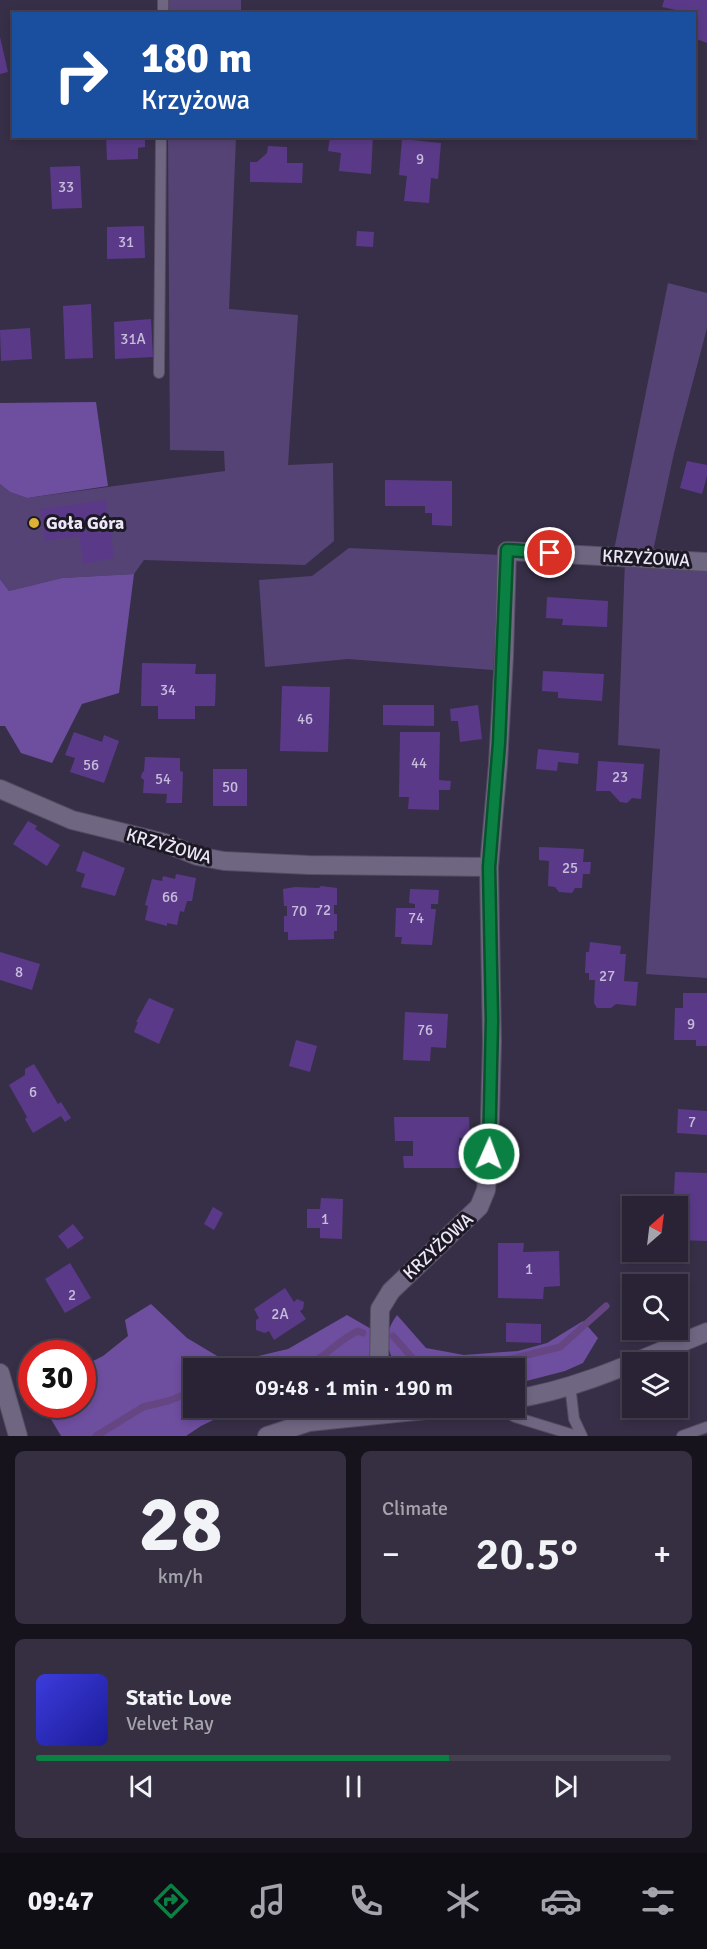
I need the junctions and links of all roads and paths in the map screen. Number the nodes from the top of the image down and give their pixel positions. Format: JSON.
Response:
{"nodes":[{"id":1,"x":161,"y":138,"type":"edge"},
{"id":2,"x":159,"y":373,"type":"dead end"},
{"id":3,"x":707,"y":562,"type":"edge"},
{"id":4,"x":0,"y":789,"type":"edge"},
{"id":5,"x":489,"y":867,"type":"junction"},
{"id":6,"x":707,"y":1332,"type":"edge"},
{"id":7,"x":379,"y":1358,"type":"edge"},
{"id":8,"x":0,"y":1373,"type":"edge"},
{"id":9,"x":570,"y":1385,"type":"junction"},
{"id":10,"x":525,"y":1397,"type":"edge"},
{"id":11,"x":335,"y":1418,"type":"edge"},
{"id":12,"x":518,"y":1418,"type":"edge"},
{"id":13,"x":707,"y":1426,"type":"edge"},
{"id":14,"x":18,"y":1436,"type":"edge"},
{"id":15,"x":267,"y":1436,"type":"edge"},
{"id":16,"x":579,"y":1436,"type":"edge"},
{"id":17,"x":682,"y":1436,"type":"edge"}],
"edges":[{"from":1,"to":2,"type":"lane"},
{"from":3,"to":5,"type":"street","name":"KRZYŻOWA"},
{"from":4,"to":5,"type":"street","name":"KRZYŻOWA"},
{"from":5,"to":7,"type":"street","name":"KRZYŻOWA"},
{"from":6,"to":9,"type":"street"},
{"from":8,"to":14,"type":"street"},
{"from":9,"to":10,"type":"street"},
{"from":9,"to":16,"type":"lane"},
{"from":11,"to":15,"type":"street"},
{"from":12,"to":16,"type":"lane"},
{"from":13,"to":17,"type":"lane"}]}
